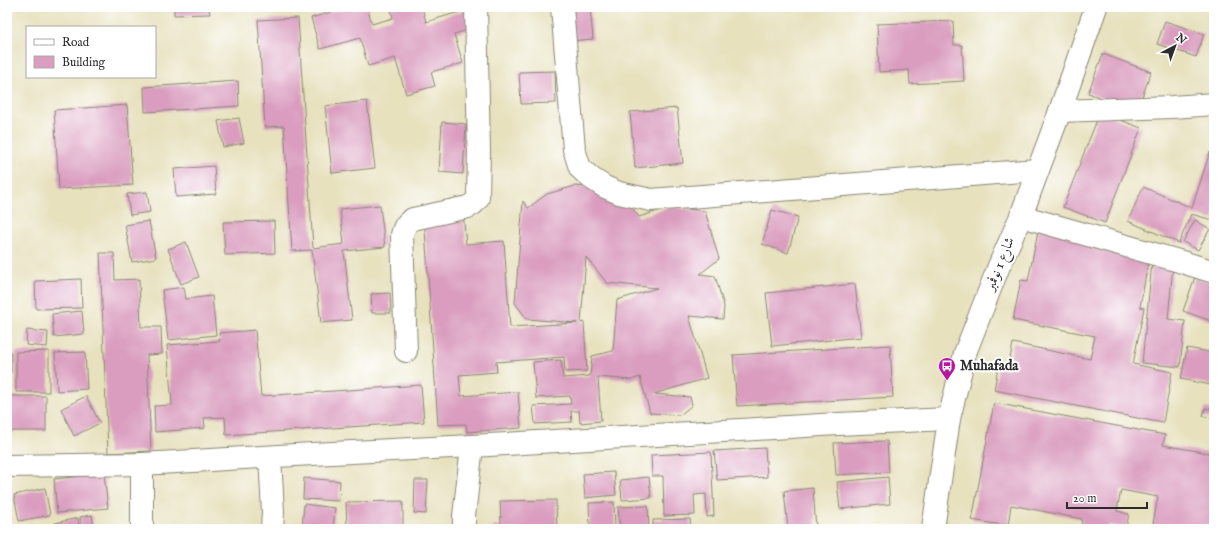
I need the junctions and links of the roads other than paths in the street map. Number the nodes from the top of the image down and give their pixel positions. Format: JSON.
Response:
{"nodes":[{"id":1,"x":476,"y":7,"type":"edge"},
{"id":2,"x":562,"y":7,"type":"edge"},
{"id":3,"x":1096,"y":7,"type":"edge"},
{"id":4,"x":1214,"y":104,"type":"edge"},
{"id":5,"x":1060,"y":111,"type":"junction"},
{"id":6,"x":1037,"y":170,"type":"junction"},
{"id":7,"x":1020,"y":216,"type":"junction"},
{"id":8,"x":1214,"y":272,"type":"edge"},
{"id":9,"x":406,"y":351,"type":"dead end"},
{"id":10,"x":949,"y":419,"type":"junction"},
{"id":11,"x":472,"y":446,"type":"junction"},
{"id":12,"x":270,"y":457,"type":"junction"},
{"id":13,"x":142,"y":464,"type":"junction"},
{"id":14,"x":7,"y":466,"type":"edge"},
{"id":15,"x":142,"y":529,"type":"edge"},
{"id":16,"x":272,"y":529,"type":"edge"},
{"id":17,"x":464,"y":529,"type":"edge"},
{"id":18,"x":933,"y":529,"type":"edge"}],
"edges":[{"from":1,"to":9,"type":"street"},
{"from":2,"to":6,"type":"street"},
{"from":3,"to":5,"type":"street","name":"شارع 1 نوفمبر"},
{"from":4,"to":5,"type":"street"},
{"from":5,"to":6,"type":"street","name":"شارع 1 نوفمبر"},
{"from":6,"to":7,"type":"street","name":"شارع 1 نوفمبر"},
{"from":7,"to":8,"type":"street"},
{"from":7,"to":10,"type":"street","name":"شارع 1 نوفمبر"},
{"from":10,"to":11,"type":"street"},
{"from":10,"to":18,"type":"street","name":"شارع 1 نوفمبر"},
{"from":11,"to":12,"type":"street"},
{"from":11,"to":17,"type":"street"},
{"from":12,"to":13,"type":"street"},
{"from":12,"to":16,"type":"street"},
{"from":13,"to":14,"type":"street"},
{"from":13,"to":15,"type":"street"}]}
